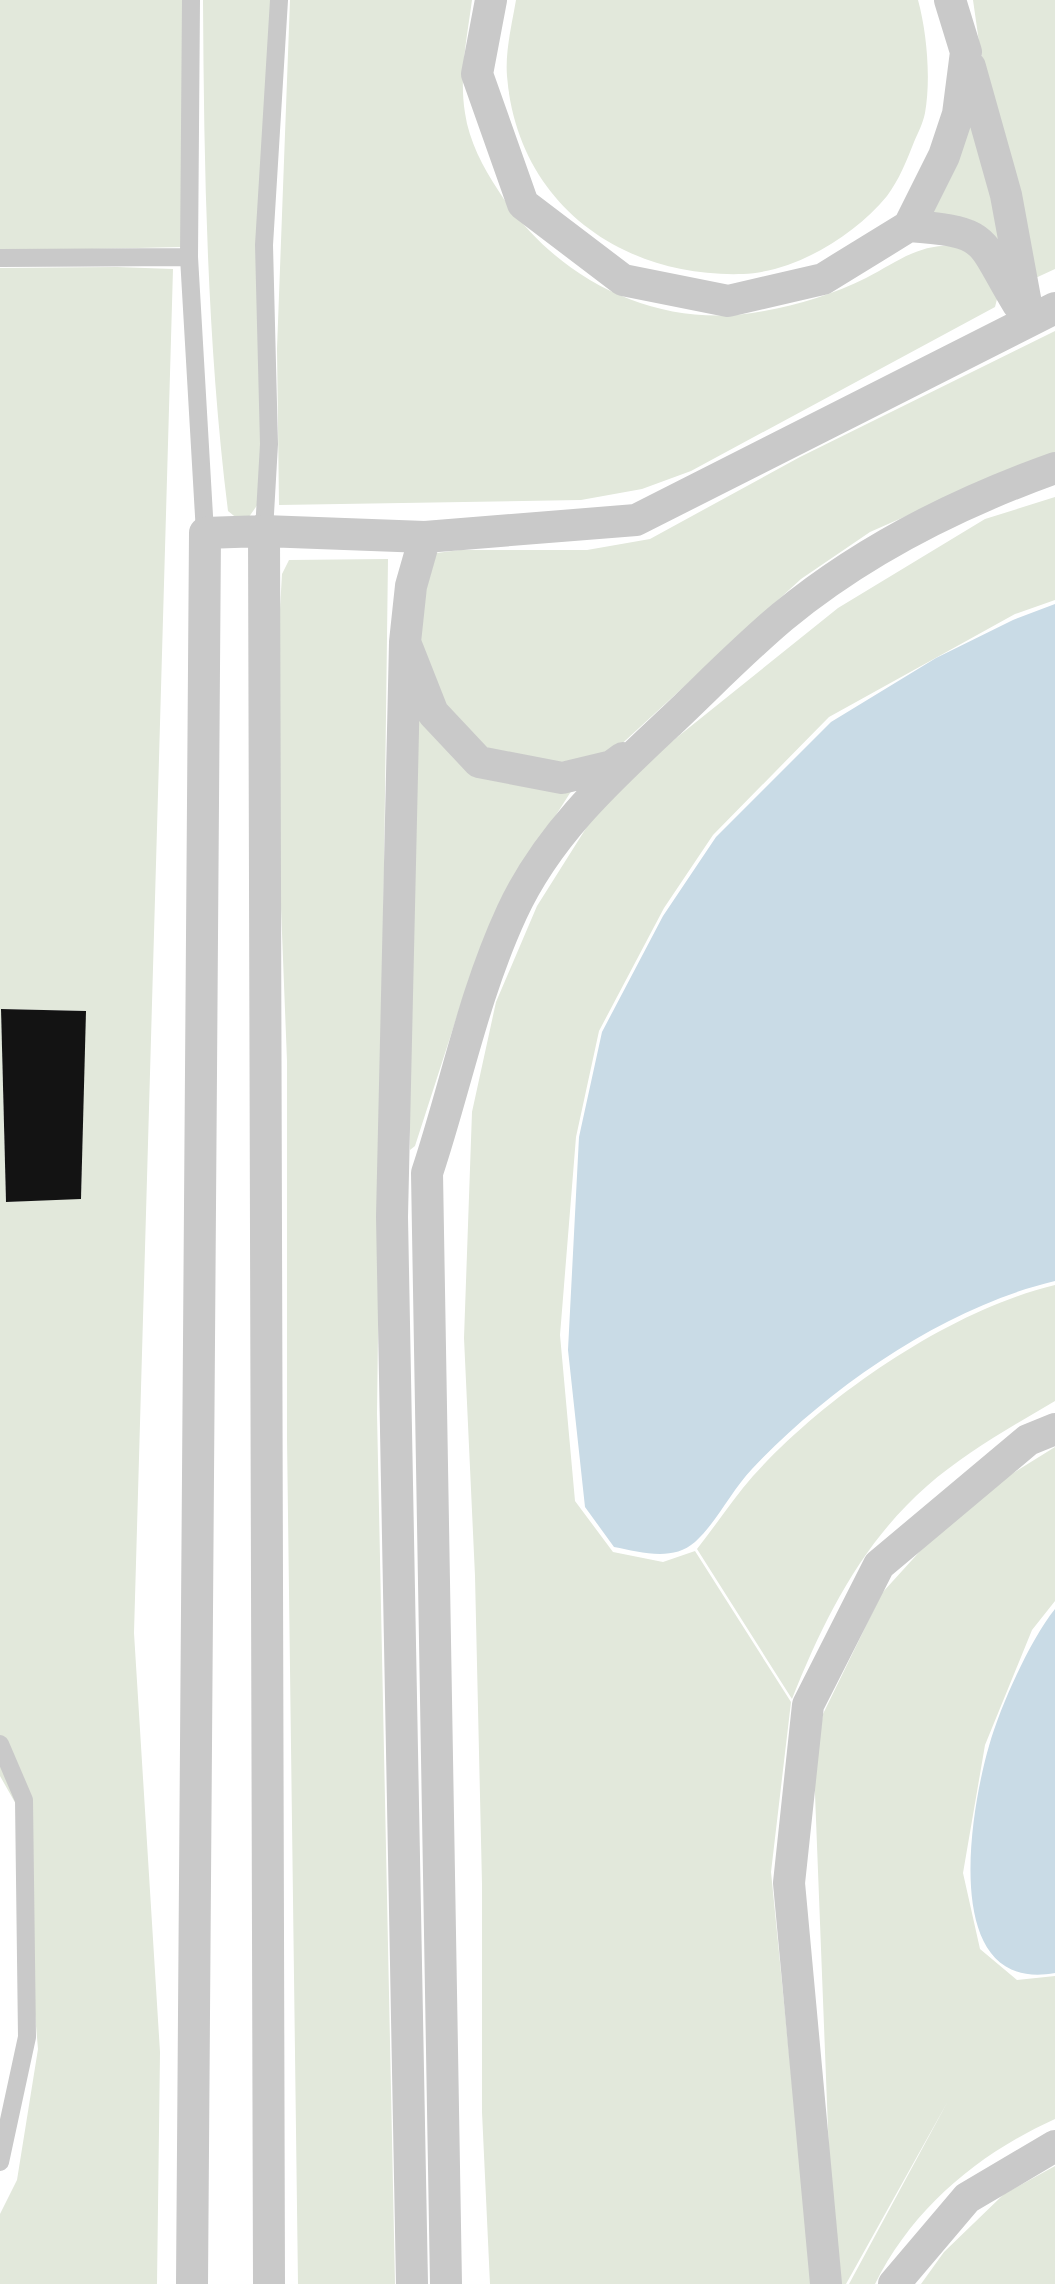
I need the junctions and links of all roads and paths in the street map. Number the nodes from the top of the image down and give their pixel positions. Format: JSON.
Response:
{"nodes":[{"id":1,"x":192,"y":0,"type":"edge"},
{"id":2,"x":279,"y":0,"type":"edge"},
{"id":3,"x":492,"y":0,"type":"edge"},
{"id":4,"x":950,"y":0,"type":"edge"},
{"id":5,"x":966,"y":52,"type":"junction"},
{"id":6,"x":908,"y":226,"type":"junction"},
{"id":7,"x":189,"y":256,"type":"junction"},
{"id":8,"x":0,"y":258,"type":"edge"},
{"id":9,"x":1042,"y":314,"type":"edge"},
{"id":10,"x":1055,"y":468,"type":"edge"},
{"id":11,"x":264,"y":530,"type":"junction"},
{"id":12,"x":204,"y":532,"type":"junction"},
{"id":13,"x":425,"y":537,"type":"junction"},
{"id":14,"x":405,"y":642,"type":"junction"},
{"id":15,"x":657,"y":734,"type":"junction"},
{"id":16,"x":1055,"y":1429,"type":"edge"},
{"id":17,"x":0,"y":1744,"type":"edge"},
{"id":18,"x":1055,"y":2146,"type":"edge"},
{"id":19,"x":0,"y":2162,"type":"edge"},
{"id":20,"x":192,"y":2284,"type":"edge"},
{"id":21,"x":269,"y":2284,"type":"edge"},
{"id":22,"x":412,"y":2284,"type":"edge"},
{"id":23,"x":446,"y":2284,"type":"edge"},
{"id":24,"x":826,"y":2284,"type":"edge"},
{"id":25,"x":894,"y":2284,"type":"edge"}],
"edges":[{"from":1,"to":7,"type":"lane"},
{"from":2,"to":11,"type":"lane"},
{"from":3,"to":6,"type":"street"},
{"from":4,"to":5,"type":"street"},
{"from":5,"to":6,"type":"street"},
{"from":5,"to":9,"type":"street"},
{"from":6,"to":9,"type":"street"},
{"from":7,"to":8,"type":"lane"},
{"from":7,"to":12,"type":"lane"},
{"from":9,"to":13,"type":"street"},
{"from":10,"to":15,"type":"street"},
{"from":11,"to":12,"type":"street"},
{"from":11,"to":13,"type":"street"},
{"from":11,"to":21,"type":"street"},
{"from":12,"to":20,"type":"street"},
{"from":13,"to":14,"type":"street"},
{"from":14,"to":15,"type":"street"},
{"from":14,"to":22,"type":"street"},
{"from":15,"to":23,"type":"street"},
{"from":16,"to":24,"type":"street"},
{"from":17,"to":19,"type":"lane"},
{"from":18,"to":25,"type":"street"}]}
